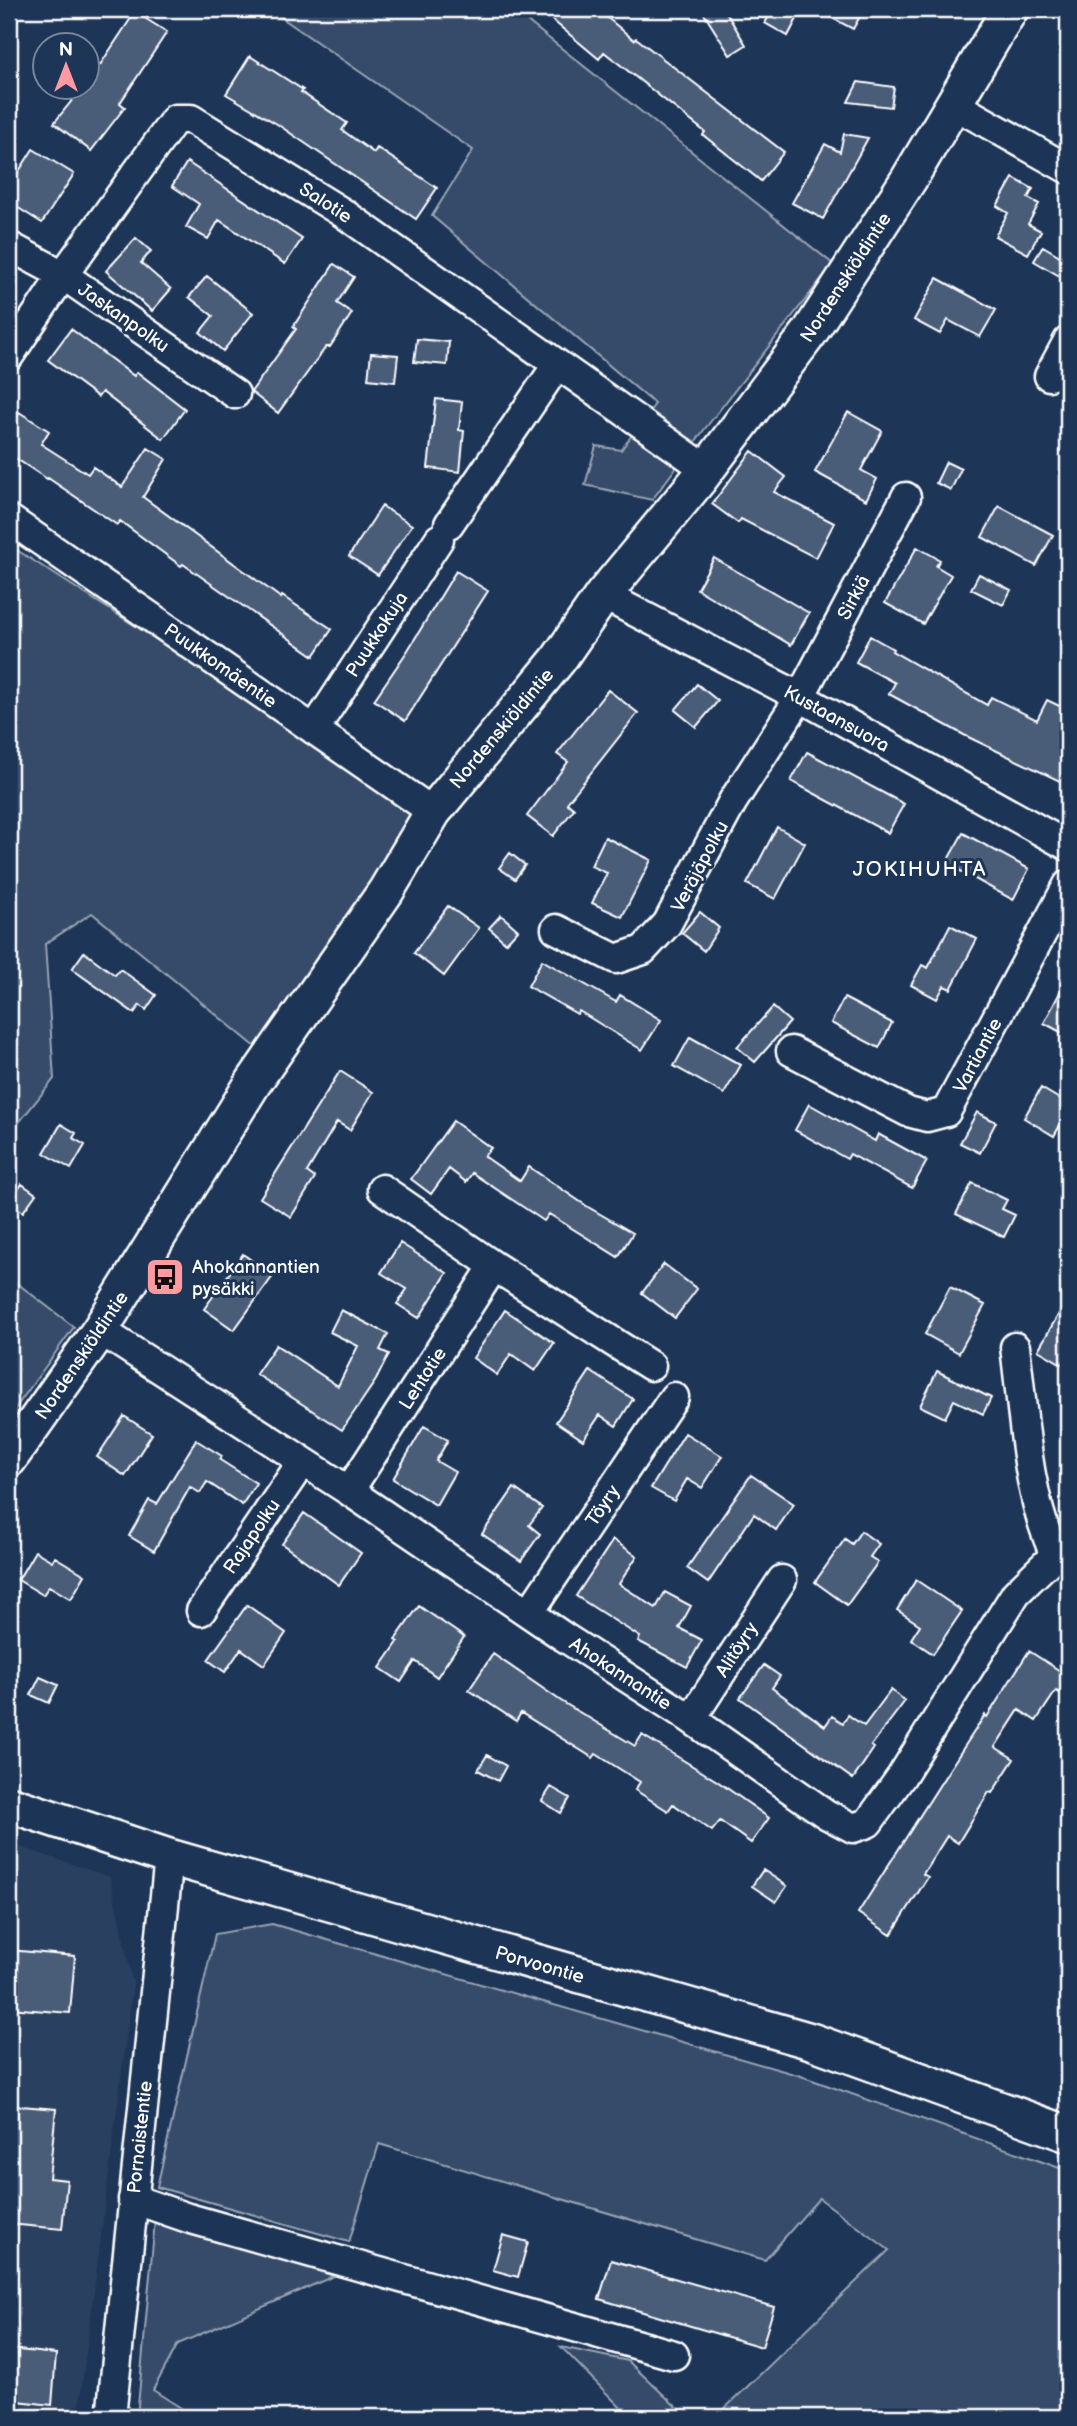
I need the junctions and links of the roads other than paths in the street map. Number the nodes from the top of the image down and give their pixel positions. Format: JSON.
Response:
{"nodes":[{"id":1,"x":1010,"y":9,"type":"edge"},
{"id":2,"x":953,"y":104,"type":"junction"},
{"id":3,"x":1068,"y":169,"type":"edge"},
{"id":4,"x":9,"y":246,"type":"edge"},
{"id":5,"x":63,"y":275,"type":"junction"},
{"id":6,"x":1068,"y":341,"type":"edge"},
{"id":7,"x":9,"y":356,"type":"edge"},
{"id":8,"x":557,"y":365,"type":"junction"},
{"id":9,"x":1049,"y":376,"type":"dead end"},
{"id":10,"x":235,"y":394,"type":"dead end"},
{"id":11,"x":706,"y":470,"type":"junction"},
{"id":12,"x":906,"y":497,"type":"dead end"},
{"id":13,"x":9,"y":519,"type":"edge"},
{"id":14,"x":603,"y":596,"type":"junction"},
{"id":15,"x":800,"y":697,"type":"junction"},
{"id":16,"x":314,"y":730,"type":"junction"},
{"id":17,"x":433,"y":812,"type":"junction"},
{"id":18,"x":1068,"y":846,"type":"edge"},
{"id":19,"x":1068,"y":885,"type":"edge"},
{"id":20,"x":556,"y":929,"type":"dead end"},
{"id":21,"x":791,"y":1051,"type":"dead end"},
{"id":22,"x":382,"y":1189,"type":"dead end"},
{"id":23,"x":494,"y":1266,"type":"junction"},
{"id":24,"x":100,"y":1330,"type":"junction"},
{"id":25,"x":1014,"y":1347,"type":"dead end"},
{"id":26,"x":651,"y":1366,"type":"dead end"},
{"id":27,"x":674,"y":1397,"type":"dead end"},
{"id":28,"x":9,"y":1459,"type":"edge"},
{"id":29,"x":302,"y":1462,"type":"junction"},
{"id":30,"x":349,"y":1491,"type":"junction"},
{"id":31,"x":1062,"y":1551,"type":"edge"},
{"id":32,"x":782,"y":1580,"type":"dead end"},
{"id":33,"x":201,"y":1611,"type":"dead end"},
{"id":34,"x":529,"y":1613,"type":"junction"},
{"id":35,"x":691,"y":1719,"type":"junction"},
{"id":36,"x":9,"y":1804,"type":"edge"},
{"id":37,"x":169,"y":1857,"type":"junction"},
{"id":38,"x":1068,"y":2134,"type":"edge"},
{"id":39,"x":133,"y":2199,"type":"junction"},
{"id":40,"x":674,"y":2355,"type":"dead end"},
{"id":41,"x":111,"y":2417,"type":"edge"}],
"edges":[{"from":1,"to":2,"type":"main road","name":"Nordenskiöldintie"},
{"from":2,"to":3,"type":"street"},
{"from":2,"to":11,"type":"main road","name":"Nordenskiöldintie"},
{"from":4,"to":5,"type":"street","name":"Jaskanpolku"},
{"from":5,"to":7,"type":"street","name":"Salotie"},
{"from":5,"to":8,"type":"street","name":"Salotie"},
{"from":5,"to":10,"type":"street","name":"Jaskanpolku"},
{"from":6,"to":9,"type":"street"},
{"from":8,"to":11,"type":"street","name":"Salotie"},
{"from":8,"to":16,"type":"street","name":"Puukkokuja"},
{"from":11,"to":14,"type":"main road","name":"Nordenskiöldintie"},
{"from":12,"to":15,"type":"street","name":"Sirkiä"},
{"from":13,"to":16,"type":"street","name":"Puukkomäentie"},
{"from":14,"to":15,"type":"street","name":"Kustaansuora"},
{"from":14,"to":17,"type":"main road","name":"Nordenskiöldintie"},
{"from":15,"to":18,"type":"street","name":"Kustaansuora"},
{"from":15,"to":20,"type":"street","name":"Veräjäpolku"},
{"from":16,"to":17,"type":"street","name":"Puukkomäentie"},
{"from":17,"to":24,"type":"main road","name":"Nordenskiöldintie"},
{"from":19,"to":21,"type":"street","name":"Vartiantie"},
{"from":22,"to":23,"type":"street"},
{"from":23,"to":26,"type":"street"},
{"from":23,"to":30,"type":"street","name":"Lehtotie"},
{"from":24,"to":28,"type":"main road","name":"Nordenskiöldintie"},
{"from":24,"to":29,"type":"street","name":"Ahokannantie"},
{"from":25,"to":31,"type":"street","name":"Ahokannantie"},
{"from":27,"to":34,"type":"street","name":"Töyry"},
{"from":29,"to":30,"type":"street","name":"Ahokannantie"},
{"from":29,"to":33,"type":"street","name":"Rajapolku"},
{"from":30,"to":34,"type":"street","name":"Ahokannantie"},
{"from":31,"to":35,"type":"street","name":"Ahokannantie"},
{"from":32,"to":35,"type":"street","name":"Alitöyry"},
{"from":34,"to":35,"type":"street","name":"Ahokannantie"},
{"from":36,"to":37,"type":"main road","name":"Porvoontie"},
{"from":37,"to":38,"type":"main road","name":"Porvoontie"},
{"from":37,"to":39,"type":"street","name":"Pornaistentie"},
{"from":39,"to":40,"type":"street"},
{"from":39,"to":41,"type":"street","name":"Pornaistentie"}]}
